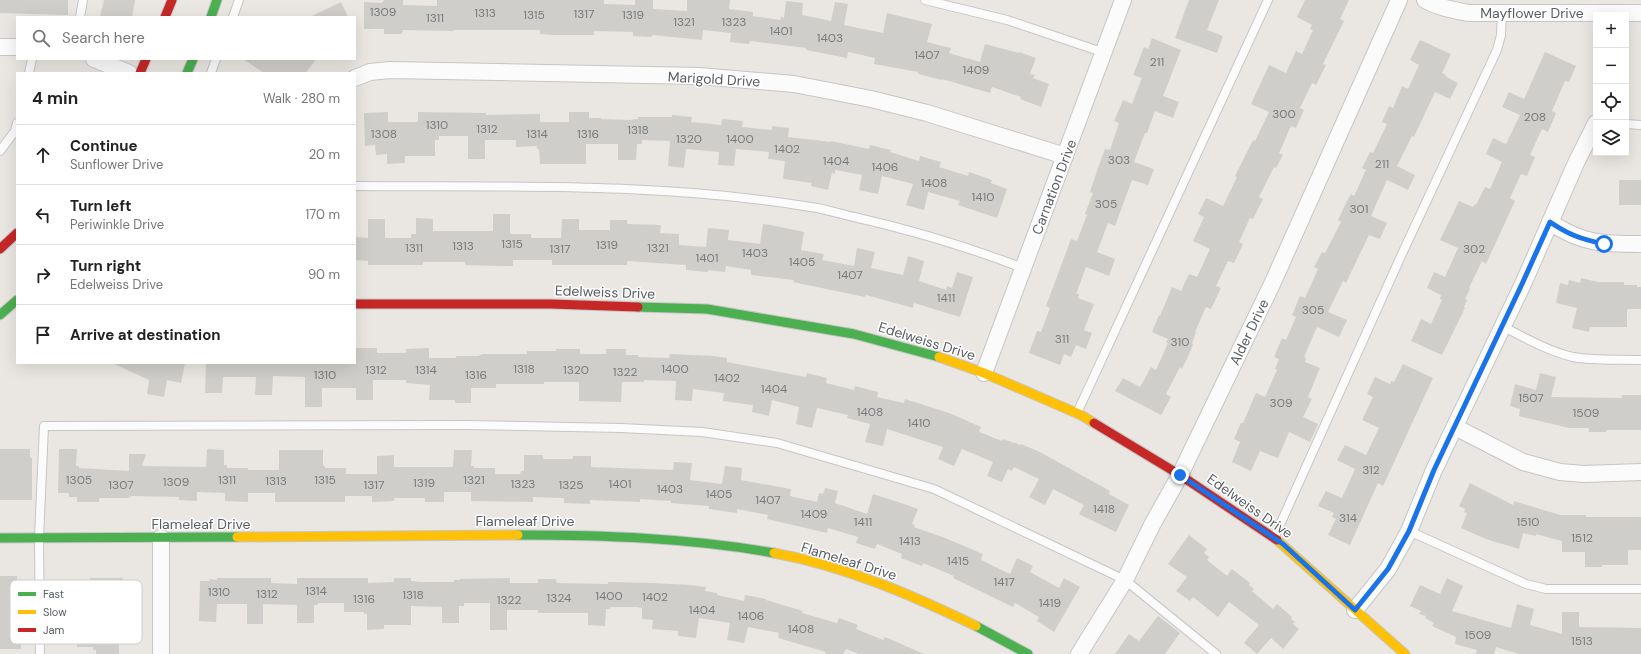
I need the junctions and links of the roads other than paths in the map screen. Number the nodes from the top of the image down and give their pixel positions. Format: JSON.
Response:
{"nodes":[{"id":1,"x":83,"y":0,"type":"edge"},
{"id":2,"x":172,"y":0,"type":"edge"},
{"id":3,"x":217,"y":0,"type":"edge"},
{"id":4,"x":240,"y":0,"type":"edge"},
{"id":5,"x":925,"y":0,"type":"edge"},
{"id":6,"x":1123,"y":0,"type":"edge"},
{"id":7,"x":1268,"y":0,"type":"edge"},
{"id":8,"x":1399,"y":0,"type":"edge"},
{"id":9,"x":1425,"y":0,"type":"edge"},
{"id":10,"x":1502,"y":12,"type":"junction"},
{"id":11,"x":1641,"y":13,"type":"edge"},
{"id":12,"x":1593,"y":14,"type":"edge"},
{"id":13,"x":1629,"y":14,"type":"edge"},
{"id":14,"x":80,"y":16,"type":"edge"},
{"id":15,"x":165,"y":16,"type":"edge"},
{"id":16,"x":211,"y":16,"type":"edge"},
{"id":17,"x":233,"y":16,"type":"edge"},
{"id":18,"x":0,"y":47,"type":"edge"},
{"id":19,"x":16,"y":47,"type":"edge"},
{"id":20,"x":1104,"y":53,"type":"junction"},
{"id":21,"x":32,"y":60,"type":"edge"},
{"id":22,"x":97,"y":60,"type":"edge"},
{"id":23,"x":146,"y":60,"type":"edge"},
{"id":24,"x":193,"y":60,"type":"edge"},
{"id":25,"x":216,"y":60,"type":"edge"},
{"id":26,"x":29,"y":72,"type":"edge"},
{"id":27,"x":127,"y":72,"type":"edge"},
{"id":28,"x":140,"y":72,"type":"edge"},
{"id":29,"x":187,"y":72,"type":"edge"},
{"id":30,"x":211,"y":72,"type":"edge"},
{"id":31,"x":356,"y":78,"type":"edge"},
{"id":32,"x":1629,"y":124,"type":"edge"},
{"id":33,"x":1641,"y":126,"type":"edge"},
{"id":34,"x":16,"y":127,"type":"edge"},
{"id":35,"x":1593,"y":129,"type":"edge"},
{"id":36,"x":0,"y":151,"type":"edge"},
{"id":37,"x":1065,"y":156,"type":"junction"},
{"id":38,"x":356,"y":186,"type":"edge"},
{"id":39,"x":1550,"y":222,"type":"junction"},
{"id":40,"x":16,"y":234,"type":"edge"},
{"id":41,"x":1641,"y":244,"type":"edge"},
{"id":42,"x":0,"y":249,"type":"edge"},
{"id":43,"x":1023,"y":268,"type":"junction"},
{"id":44,"x":16,"y":301,"type":"edge"},
{"id":45,"x":356,"y":304,"type":"edge"},
{"id":46,"x":0,"y":315,"type":"edge"},
{"id":47,"x":1502,"y":326,"type":"junction"},
{"id":48,"x":1641,"y":360,"type":"edge"},
{"id":49,"x":984,"y":373,"type":"junction"},
{"id":50,"x":1077,"y":414,"type":"junction"},
{"id":51,"x":1455,"y":427,"type":"junction"},
{"id":52,"x":1641,"y":472,"type":"edge"},
{"id":53,"x":1180,"y":475,"type":"junction"},
{"id":54,"x":1409,"y":531,"type":"junction"},
{"id":55,"x":0,"y":538,"type":"edge"},
{"id":56,"x":39,"y":538,"type":"junction"},
{"id":57,"x":161,"y":538,"type":"junction"},
{"id":58,"x":1274,"y":539,"type":"junction"},
{"id":59,"x":39,"y":580,"type":"edge"},
{"id":60,"x":1125,"y":580,"type":"junction"},
{"id":61,"x":1641,"y":590,"type":"edge"},
{"id":62,"x":1355,"y":610,"type":"junction"},
{"id":63,"x":40,"y":644,"type":"edge"},
{"id":64,"x":40,"y":654,"type":"edge"},
{"id":65,"x":160,"y":654,"type":"edge"},
{"id":66,"x":1028,"y":654,"type":"edge"},
{"id":67,"x":1079,"y":654,"type":"edge"},
{"id":68,"x":1216,"y":654,"type":"edge"},
{"id":69,"x":1405,"y":654,"type":"edge"}],
"edges":[{"from":1,"to":14,"type":"lane"},
{"from":2,"to":15,"type":"street"},
{"from":3,"to":16,"type":"street"},
{"from":4,"to":17,"type":"lane"},
{"from":5,"to":20,"type":"lane"},
{"from":6,"to":20,"type":"street","name":"Carnation Drive"},
{"from":7,"to":50,"type":"lane"},
{"from":8,"to":53,"type":"street","name":"Alder Drive"},
{"from":9,"to":10,"type":"street","name":"Mayflower Drive"},
{"from":10,"to":12,"type":"street","name":"Mayflower Drive"},
{"from":10,"to":58,"type":"lane"},
{"from":11,"to":13,"type":"street","name":"Mayflower Drive"},
{"from":18,"to":19,"type":"street"},
{"from":20,"to":37,"type":"street","name":"Carnation Drive"},
{"from":21,"to":26,"type":"lane"},
{"from":22,"to":27,"type":"street"},
{"from":23,"to":28,"type":"street"},
{"from":24,"to":29,"type":"street"},
{"from":25,"to":30,"type":"lane"},
{"from":31,"to":37,"type":"street","name":"Marigold Drive"},
{"from":32,"to":33,"type":"lane"},
{"from":34,"to":36,"type":"lane"},
{"from":35,"to":39,"type":"street"},
{"from":37,"to":43,"type":"street","name":"Carnation Drive"},
{"from":38,"to":43,"type":"lane"},
{"from":39,"to":41,"type":"street"},
{"from":39,"to":47,"type":"street"},
{"from":40,"to":42,"type":"street"},
{"from":43,"to":49,"type":"street","name":"Carnation Drive"},
{"from":44,"to":46,"type":"street"},
{"from":45,"to":49,"type":"street","name":"Edelweiss Drive"},
{"from":47,"to":48,"type":"lane"},
{"from":47,"to":51,"type":"street"},
{"from":49,"to":50,"type":"street","name":"Edelweiss Drive"},
{"from":50,"to":53,"type":"street","name":"Edelweiss Drive"},
{"from":51,"to":52,"type":"street"},
{"from":51,"to":54,"type":"street"},
{"from":53,"to":58,"type":"street","name":"Edelweiss Drive"},
{"from":53,"to":60,"type":"street","name":"Alder Drive"},
{"from":54,"to":61,"type":"lane"},
{"from":54,"to":62,"type":"street"},
{"from":55,"to":56,"type":"street","name":"Flameleaf Drive"},
{"from":56,"to":57,"type":"street","name":"Flameleaf Drive"},
{"from":56,"to":59,"type":"lane"},
{"from":56,"to":60,"type":"lane"},
{"from":57,"to":65,"type":"street"},
{"from":57,"to":66,"type":"street","name":"Flameleaf Drive"},
{"from":58,"to":62,"type":"street","name":"Edelweiss Drive"},
{"from":60,"to":67,"type":"street","name":"Alder Drive"},
{"from":60,"to":68,"type":"lane"},
{"from":62,"to":69,"type":"street","name":"Edelweiss Drive"},
{"from":63,"to":64,"type":"lane"}]}
